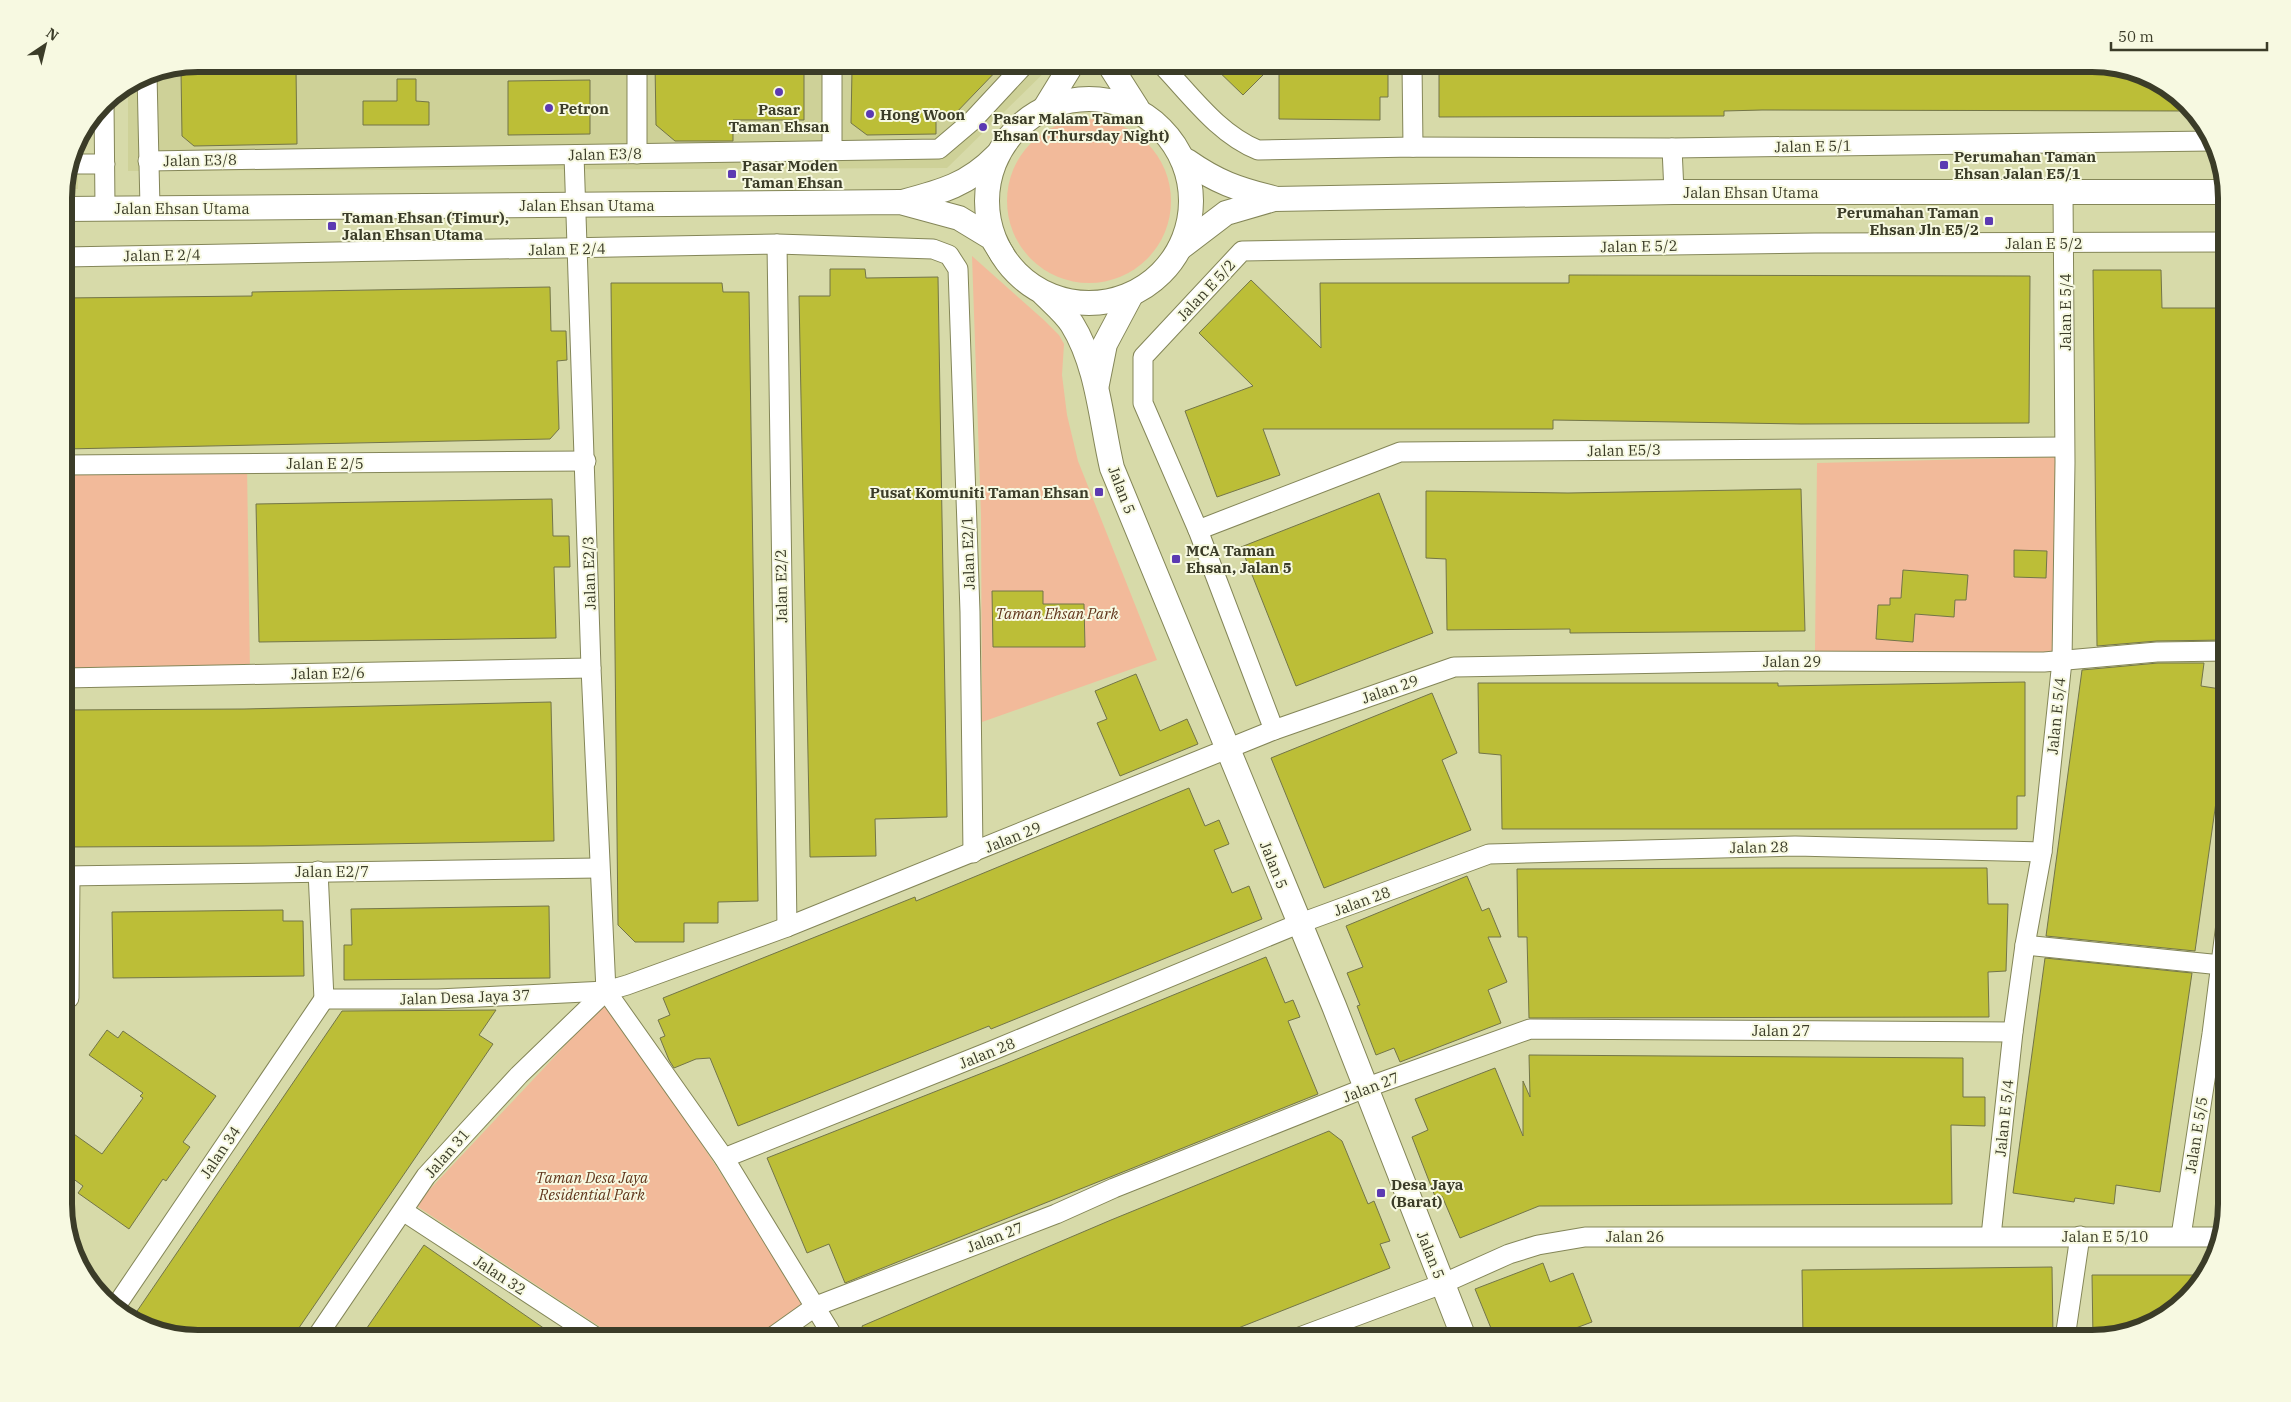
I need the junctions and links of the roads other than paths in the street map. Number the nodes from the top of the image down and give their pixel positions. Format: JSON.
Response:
{"nodes":[{"id":1,"x":1169,"y":72,"type":"edge"},
{"id":2,"x":1412,"y":72,"type":"edge"},
{"id":3,"x":637,"y":73,"type":"edge"},
{"id":4,"x":832,"y":73,"type":"edge"},
{"id":5,"x":1017,"y":73,"type":"edge"},
{"id":6,"x":1067,"y":73,"type":"edge"},
{"id":7,"x":1114,"y":73,"type":"edge"},
{"id":8,"x":147,"y":83,"type":"edge"},
{"id":9,"x":1045,"y":108,"type":"junction"},
{"id":10,"x":1136,"y":108,"type":"junction"},
{"id":11,"x":104,"y":115,"type":"edge"},
{"id":12,"x":2205,"y":140,"type":"edge"},
{"id":13,"x":1413,"y":147,"type":"junction"},
{"id":14,"x":1672,"y":148,"type":"junction"},
{"id":15,"x":832,"y":151,"type":"junction"},
{"id":16,"x":637,"y":154,"type":"junction"},
{"id":17,"x":997,"y":154,"type":"junction"},
{"id":18,"x":574,"y":155,"type":"junction"},
{"id":19,"x":148,"y":161,"type":"junction"},
{"id":20,"x":1186,"y":161,"type":"junction"},
{"id":21,"x":78,"y":164,"type":"edge"},
{"id":22,"x":105,"y":164,"type":"junction"},
{"id":23,"x":1674,"y":192,"type":"junction"},
{"id":24,"x":2218,"y":192,"type":"edge"},
{"id":25,"x":2063,"y":193,"type":"junction"},
{"id":26,"x":1274,"y":199,"type":"junction"},
{"id":27,"x":900,"y":202,"type":"junction"},
{"id":28,"x":577,"y":205,"type":"junction"},
{"id":29,"x":106,"y":208,"type":"junction"},
{"id":30,"x":150,"y":208,"type":"junction"},
{"id":31,"x":73,"y":209,"type":"edge"},
{"id":32,"x":2218,"y":242,"type":"edge"},
{"id":33,"x":2065,"y":243,"type":"junction"},
{"id":34,"x":777,"y":244,"type":"junction"},
{"id":35,"x":1180,"y":248,"type":"junction"},
{"id":36,"x":579,"y":249,"type":"junction"},
{"id":37,"x":1002,"y":254,"type":"junction"},
{"id":38,"x":949,"y":255,"type":"joint"},
{"id":39,"x":73,"y":257,"type":"edge"},
{"id":40,"x":1043,"y":293,"type":"junction"},
{"id":41,"x":1130,"y":297,"type":"junction"},
{"id":42,"x":1096,"y":388,"type":"junction"},
{"id":43,"x":2064,"y":447,"type":"junction"},
{"id":44,"x":586,"y":461,"type":"junction"},
{"id":45,"x":73,"y":466,"type":"edge"},
{"id":46,"x":1198,"y":530,"type":"junction"},
{"id":47,"x":2218,"y":651,"type":"edge"},
{"id":48,"x":2062,"y":661,"type":"junction"},
{"id":49,"x":592,"y":668,"type":"junction"},
{"id":50,"x":73,"y":678,"type":"edge"},
{"id":51,"x":1274,"y":730,"type":"junction"},
{"id":52,"x":1227,"y":749,"type":"junction"},
{"id":53,"x":2042,"y":852,"type":"junction"},
{"id":54,"x":972,"y":853,"type":"junction"},
{"id":55,"x":599,"y":868,"type":"junction"},
{"id":56,"x":318,"y":871,"type":"junction"},
{"id":57,"x":73,"y":876,"type":"edge"},
{"id":58,"x":1298,"y":924,"type":"junction"},
{"id":59,"x":787,"y":927,"type":"junction"},
{"id":60,"x":2025,"y":945,"type":"junction"},
{"id":61,"x":2218,"y":965,"type":"edge"},
{"id":62,"x":606,"y":991,"type":"junction"},
{"id":63,"x":324,"y":999,"type":"junction"},
{"id":64,"x":2013,"y":1032,"type":"junction"},
{"id":65,"x":2218,"y":1043,"type":"edge"},
{"id":66,"x":1365,"y":1088,"type":"junction"},
{"id":67,"x":724,"y":1158,"type":"junction"},
{"id":68,"x":403,"y":1211,"type":"junction"},
{"id":69,"x":1991,"y":1236,"type":"junction"},
{"id":70,"x":2080,"y":1236,"type":"junction"},
{"id":71,"x":2181,"y":1236,"type":"junction"},
{"id":72,"x":2214,"y":1237,"type":"edge"},
{"id":73,"x":1442,"y":1284,"type":"junction"},
{"id":74,"x":119,"y":1302,"type":"edge"},
{"id":75,"x":816,"y":1306,"type":"junction"},
{"id":76,"x":321,"y":1330,"type":"edge"},
{"id":77,"x":585,"y":1330,"type":"edge"},
{"id":78,"x":782,"y":1330,"type":"edge"},
{"id":79,"x":830,"y":1330,"type":"edge"},
{"id":80,"x":1318,"y":1330,"type":"edge"},
{"id":81,"x":1461,"y":1330,"type":"edge"},
{"id":82,"x":2066,"y":1330,"type":"edge"}],
"edges":[{"from":1,"to":13,"type":"street","name":"Jalan E 5/1"},
{"from":2,"to":13,"type":"street"},
{"from":3,"to":16,"type":"street"},
{"from":4,"to":15,"type":"street"},
{"from":5,"to":15,"type":"street","name":"Jalan E3/8"},
{"from":6,"to":9,"type":"street"},
{"from":7,"to":10,"type":"street"},
{"from":8,"to":19,"type":"street"},
{"from":9,"to":10,"type":"street"},
{"from":9,"to":17,"type":"street"},
{"from":10,"to":20,"type":"street"},
{"from":11,"to":22,"type":"street"},
{"from":12,"to":14,"type":"street","name":"Jalan E 5/1"},
{"from":13,"to":14,"type":"street","name":"Jalan E 5/1"},
{"from":14,"to":23,"type":"street"},
{"from":15,"to":16,"type":"street","name":"Jalan E3/8"},
{"from":16,"to":18,"type":"street","name":"Jalan E3/8"},
{"from":17,"to":27,"type":"street","name":"Jalan Ehsan Utama"},
{"from":17,"to":37,"type":"street"},
{"from":18,"to":19,"type":"street","name":"Jalan E3/8"},
{"from":18,"to":28,"type":"street","name":"Jalan E2/3"},
{"from":19,"to":30,"type":"street"},
{"from":20,"to":26,"type":"street","name":"Jalan Ehsan Utama"},
{"from":20,"to":35,"type":"street"},
{"from":21,"to":22,"type":"street"},
{"from":22,"to":29,"type":"street"},
{"from":23,"to":25,"type":"street","name":"Jalan Ehsan Utama"},
{"from":23,"to":26,"type":"street","name":"Jalan Ehsan Utama"},
{"from":24,"to":25,"type":"street","name":"Jalan Ehsan Utama"},
{"from":25,"to":33,"type":"street","name":"Jalan E 5/4"},
{"from":26,"to":35,"type":"street","name":"Jalan Ehsan Utama"},
{"from":27,"to":28,"type":"street","name":"Jalan Ehsan Utama"},
{"from":27,"to":37,"type":"street","name":"Jalan Ehsan Utama"},
{"from":28,"to":30,"type":"street","name":"Jalan Ehsan Utama"},
{"from":28,"to":36,"type":"street","name":"Jalan E2/3"},
{"from":29,"to":30,"type":"street","name":"Jalan Ehsan Utama"},
{"from":29,"to":31,"type":"street","name":"Jalan Ehsan Utama"},
{"from":32,"to":33,"type":"street","name":"Jalan E 5/2"},
{"from":33,"to":43,"type":"street","name":"Jalan E 5/4"},
{"from":33,"to":46,"type":"street","name":"Jalan E 5/2"},
{"from":34,"to":36,"type":"street","name":"Jalan E 2/4"},
{"from":34,"to":38,"type":"street","name":"Jalan E 2/4"},
{"from":34,"to":59,"type":"street","name":"Jalan E2/2"},
{"from":35,"to":41,"type":"street"},
{"from":36,"to":39,"type":"street","name":"Jalan E 2/4"},
{"from":36,"to":44,"type":"street","name":"Jalan E2/3"},
{"from":37,"to":40,"type":"street"},
{"from":38,"to":54,"type":"street","name":"Jalan E2/1"},
{"from":40,"to":41,"type":"street"},
{"from":40,"to":42,"type":"street","name":"Jalan 5"},
{"from":41,"to":42,"type":"street","name":"Jalan 5"},
{"from":42,"to":52,"type":"street","name":"Jalan 5"},
{"from":43,"to":46,"type":"street","name":"Jalan E5/3"},
{"from":43,"to":48,"type":"street","name":"Jalan E 5/4"},
{"from":44,"to":45,"type":"street","name":"Jalan E 2/5"},
{"from":44,"to":49,"type":"street","name":"Jalan E2/3"},
{"from":46,"to":51,"type":"street"},
{"from":47,"to":48,"type":"street","name":"Jalan 29"},
{"from":48,"to":51,"type":"street","name":"Jalan 29"},
{"from":48,"to":53,"type":"street","name":"Jalan E 5/4"},
{"from":49,"to":50,"type":"street","name":"Jalan E2/6"},
{"from":49,"to":55,"type":"street","name":"Jalan E2/3"},
{"from":51,"to":52,"type":"street","name":"Jalan 29"},
{"from":52,"to":54,"type":"street","name":"Jalan 29"},
{"from":52,"to":58,"type":"street","name":"Jalan 5"},
{"from":53,"to":58,"type":"street","name":"Jalan 28"},
{"from":53,"to":60,"type":"street","name":"Jalan E 5/4"},
{"from":54,"to":59,"type":"street","name":"Jalan 29"},
{"from":55,"to":56,"type":"street","name":"Jalan E2/7"},
{"from":55,"to":62,"type":"street","name":"Jalan E2/3"},
{"from":56,"to":57,"type":"street","name":"Jalan E2/7"},
{"from":56,"to":63,"type":"street"},
{"from":58,"to":66,"type":"street","name":"Jalan 5"},
{"from":58,"to":67,"type":"street","name":"Jalan 28"},
{"from":59,"to":62,"type":"street","name":"Jalan 29"},
{"from":60,"to":61,"type":"street"},
{"from":60,"to":64,"type":"street","name":"Jalan E 5/4"},
{"from":62,"to":63,"type":"street","name":"Jalan Desa Jaya 37"},
{"from":62,"to":67,"type":"street"},
{"from":62,"to":68,"type":"street","name":"Jalan 31"},
{"from":63,"to":74,"type":"street","name":"Jalan 34"},
{"from":64,"to":66,"type":"street","name":"Jalan 27"},
{"from":64,"to":69,"type":"street","name":"Jalan E 5/4"},
{"from":65,"to":71,"type":"street","name":"Jalan E 5/5"},
{"from":66,"to":73,"type":"street","name":"Jalan 5"},
{"from":66,"to":75,"type":"street","name":"Jalan 27"},
{"from":67,"to":75,"type":"street"},
{"from":68,"to":76,"type":"street","name":"Jalan 31"},
{"from":68,"to":77,"type":"street","name":"Jalan 32"},
{"from":69,"to":70,"type":"street","name":"Jalan E 5/10"},
{"from":69,"to":73,"type":"street","name":"Jalan 26"},
{"from":70,"to":71,"type":"street","name":"Jalan E 5/10"},
{"from":70,"to":82,"type":"street"},
{"from":71,"to":72,"type":"street","name":"Jalan E 5/10"},
{"from":73,"to":80,"type":"street","name":"Jalan 26"},
{"from":73,"to":81,"type":"street","name":"Jalan 5"},
{"from":75,"to":78,"type":"street","name":"Jalan 27"},
{"from":75,"to":79,"type":"street"}]}
